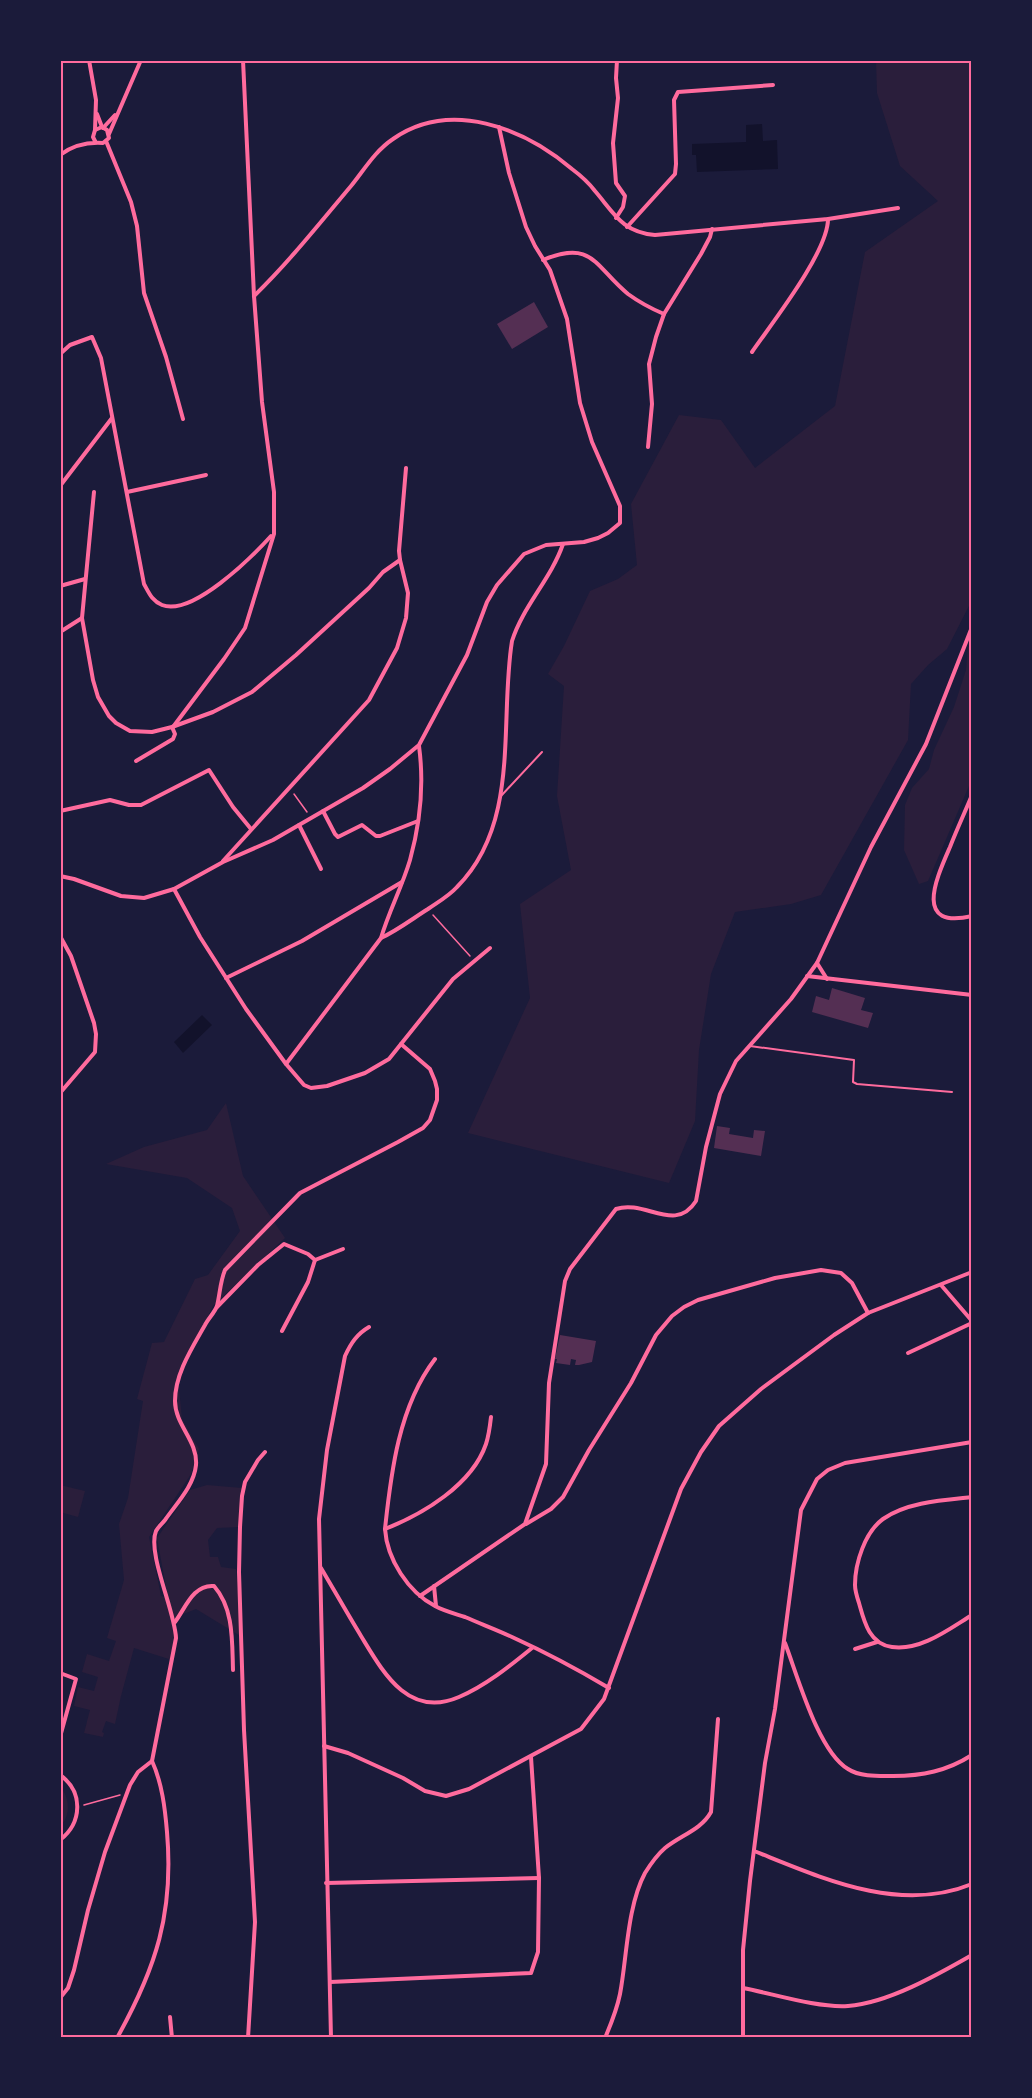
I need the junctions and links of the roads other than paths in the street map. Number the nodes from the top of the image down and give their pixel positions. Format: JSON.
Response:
{"nodes":[{"id":1,"x":89,"y":60,"type":"edge"},
{"id":2,"x":141,"y":60,"type":"edge"},
{"id":3,"x":243,"y":60,"type":"edge"},
{"id":4,"x":617,"y":60,"type":"edge"},
{"id":5,"x":773,"y":85,"type":"dead end"},
{"id":6,"x":118,"y":112,"type":"junction"},
{"id":7,"x":97,"y":114,"type":"junction"},
{"id":8,"x":499,"y":127,"type":"junction"},
{"id":9,"x":103,"y":128,"type":"junction"},
{"id":10,"x":94,"y":130,"type":"junction"},
{"id":11,"x":109,"y":134,"type":"junction"},
{"id":12,"x":94,"y":139,"type":"junction"},
{"id":13,"x":104,"y":142,"type":"junction"},
{"id":14,"x":60,"y":148,"type":"edge"},
{"id":15,"x":68,"y":149,"type":"junction"},
{"id":16,"x":60,"y":155,"type":"edge"},
{"id":17,"x":898,"y":208,"type":"dead end"},
{"id":18,"x":616,"y":218,"type":"junction"},
{"id":19,"x":828,"y":219,"type":"junction"},
{"id":20,"x":627,"y":227,"type":"junction"},
{"id":21,"x":712,"y":229,"type":"junction"},
{"id":22,"x":543,"y":260,"type":"junction"},
{"id":23,"x":254,"y":296,"type":"junction"},
{"id":24,"x":664,"y":314,"type":"junction"},
{"id":25,"x":752,"y":352,"type":"dead end"},
{"id":26,"x":61,"y":353,"type":"edge"},
{"id":27,"x":112,"y":418,"type":"junction"},
{"id":28,"x":183,"y":419,"type":"dead end"},
{"id":29,"x":648,"y":447,"type":"dead end"},
{"id":30,"x":406,"y":468,"type":"dead end"},
{"id":31,"x":206,"y":475,"type":"dead end"},
{"id":32,"x":60,"y":486,"type":"edge"},
{"id":33,"x":94,"y":492,"type":"dead end"},
{"id":34,"x":127,"y":492,"type":"junction"},
{"id":35,"x":274,"y":534,"type":"junction"},
{"id":36,"x":563,"y":544,"type":"junction"},
{"id":37,"x":400,"y":560,"type":"junction"},
{"id":38,"x":85,"y":579,"type":"junction"},
{"id":39,"x":60,"y":586,"type":"edge"},
{"id":40,"x":82,"y":618,"type":"junction"},
{"id":41,"x":972,"y":627,"type":"edge"},
{"id":42,"x":60,"y":632,"type":"edge"},
{"id":43,"x":172,"y":728,"type":"junction"},
{"id":44,"x":419,"y":745,"type":"junction"},
{"id":45,"x":542,"y":752,"type":"dead end"},
{"id":46,"x":136,"y":761,"type":"dead end"},
{"id":47,"x":972,"y":795,"type":"edge"},
{"id":48,"x":499,"y":798,"type":"junction"},
{"id":49,"x":323,"y":811,"type":"junction"},
{"id":50,"x":60,"y":812,"type":"edge"},
{"id":51,"x":417,"y":821,"type":"junction"},
{"id":52,"x":299,"y":825,"type":"junction"},
{"id":53,"x":251,"y":829,"type":"junction"},
{"id":54,"x":223,"y":862,"type":"junction"},
{"id":55,"x":321,"y":869,"type":"dead end"},
{"id":56,"x":60,"y":876,"type":"edge"},
{"id":57,"x":402,"y":882,"type":"junction"},
{"id":58,"x":174,"y":889,"type":"junction"},
{"id":59,"x":972,"y":916,"type":"edge"},
{"id":60,"x":60,"y":936,"type":"edge"},
{"id":61,"x":381,"y":938,"type":"junction"},
{"id":62,"x":490,"y":948,"type":"dead end"},
{"id":63,"x":817,"y":963,"type":"junction"},
{"id":64,"x":807,"y":976,"type":"junction"},
{"id":65,"x":226,"y":978,"type":"junction"},
{"id":66,"x":827,"y":979,"type":"junction"},
{"id":67,"x":972,"y":995,"type":"edge"},
{"id":68,"x":401,"y":1044,"type":"junction"},
{"id":69,"x":750,"y":1046,"type":"junction"},
{"id":70,"x":286,"y":1064,"type":"junction"},
{"id":71,"x":60,"y":1092,"type":"edge"},
{"id":72,"x":952,"y":1092,"type":"dead end"},
{"id":73,"x":343,"y":1249,"type":"dead end"},
{"id":74,"x":315,"y":1260,"type":"junction"},
{"id":75,"x":972,"y":1272,"type":"edge"},
{"id":76,"x":941,"y":1286,"type":"junction"},
{"id":77,"x":217,"y":1308,"type":"junction"},
{"id":78,"x":868,"y":1313,"type":"junction"},
{"id":79,"x":972,"y":1322,"type":"edge"},
{"id":80,"x":369,"y":1327,"type":"dead end"},
{"id":81,"x":282,"y":1331,"type":"dead end"},
{"id":82,"x":908,"y":1353,"type":"dead end"},
{"id":83,"x":435,"y":1359,"type":"dead end"},
{"id":84,"x":491,"y":1417,"type":"dead end"},
{"id":85,"x":972,"y":1442,"type":"edge"},
{"id":86,"x":265,"y":1452,"type":"dead end"},
{"id":87,"x":972,"y":1497,"type":"edge"},
{"id":88,"x":525,"y":1524,"type":"junction"},
{"id":89,"x":385,"y":1529,"type":"junction"},
{"id":90,"x":321,"y":1568,"type":"junction"},
{"id":91,"x":434,"y":1586,"type":"junction"},
{"id":92,"x":420,"y":1596,"type":"junction"},
{"id":93,"x":436,"y":1607,"type":"junction"},
{"id":94,"x":972,"y":1615,"type":"edge"},
{"id":95,"x":175,"y":1623,"type":"junction"},
{"id":96,"x":784,"y":1640,"type":"junction"},
{"id":97,"x":877,"y":1642,"type":"junction"},
{"id":98,"x":532,"y":1648,"type":"junction"},
{"id":99,"x":855,"y":1648,"type":"dead end"},
{"id":100,"x":233,"y":1670,"type":"dead end"},
{"id":101,"x":60,"y":1674,"type":"edge"},
{"id":102,"x":609,"y":1688,"type":"junction"},
{"id":103,"x":718,"y":1719,"type":"dead end"},
{"id":104,"x":60,"y":1737,"type":"edge"},
{"id":105,"x":324,"y":1746,"type":"junction"},
{"id":106,"x":972,"y":1755,"type":"edge"},
{"id":107,"x":531,"y":1757,"type":"junction"},
{"id":108,"x":152,"y":1761,"type":"junction"},
{"id":109,"x":60,"y":1775,"type":"edge"},
{"id":110,"x":60,"y":1840,"type":"edge"},
{"id":111,"x":754,"y":1851,"type":"junction"},
{"id":112,"x":539,"y":1878,"type":"junction"},
{"id":113,"x":326,"y":1883,"type":"junction"},
{"id":114,"x":972,"y":1884,"type":"edge"},
{"id":115,"x":972,"y":1956,"type":"edge"},
{"id":116,"x":330,"y":1982,"type":"junction"},
{"id":117,"x":743,"y":1988,"type":"junction"},
{"id":118,"x":60,"y":1998,"type":"edge"},
{"id":119,"x":170,"y":2017,"type":"dead end"},
{"id":120,"x":117,"y":2038,"type":"edge"},
{"id":121,"x":172,"y":2038,"type":"edge"},
{"id":122,"x":248,"y":2038,"type":"edge"},
{"id":123,"x":331,"y":2038,"type":"edge"},
{"id":124,"x":605,"y":2038,"type":"edge"},
{"id":125,"x":743,"y":2038,"type":"edge"}],
"edges":[{"from":1,"to":7,"type":"street"},
{"from":2,"to":6,"type":"street"},
{"from":3,"to":23,"type":"street"},
{"from":4,"to":18,"type":"street"},
{"from":5,"to":20,"type":"street"},
{"from":6,"to":9,"type":"street"},
{"from":6,"to":11,"type":"street"},
{"from":7,"to":9,"type":"street"},
{"from":7,"to":10,"type":"street"},
{"from":8,"to":18,"type":"street"},
{"from":8,"to":22,"type":"street"},
{"from":8,"to":23,"type":"street"},
{"from":9,"to":10,"type":"street"},
{"from":9,"to":11,"type":"street"},
{"from":10,"to":12,"type":"street"},
{"from":11,"to":13,"type":"street"},
{"from":12,"to":13,"type":"street"},
{"from":12,"to":15,"type":"street"},
{"from":13,"to":28,"type":"street"},
{"from":14,"to":15,"type":"street"},
{"from":15,"to":16,"type":"street"},
{"from":17,"to":19,"type":"street"},
{"from":18,"to":20,"type":"street"},
{"from":19,"to":21,"type":"street"},
{"from":19,"to":25,"type":"street"},
{"from":20,"to":21,"type":"street"},
{"from":21,"to":24,"type":"street"},
{"from":22,"to":24,"type":"street"},
{"from":22,"to":36,"type":"street"},
{"from":23,"to":35,"type":"street"},
{"from":24,"to":29,"type":"street"},
{"from":26,"to":27,"type":"street"},
{"from":27,"to":32,"type":"street"},
{"from":27,"to":34,"type":"street"},
{"from":30,"to":37,"type":"street"},
{"from":31,"to":34,"type":"street"},
{"from":33,"to":38,"type":"street"},
{"from":34,"to":35,"type":"street"},
{"from":35,"to":43,"type":"street"},
{"from":36,"to":44,"type":"street"},
{"from":36,"to":48,"type":"street"},
{"from":37,"to":43,"type":"street"},
{"from":37,"to":53,"type":"street"},
{"from":38,"to":39,"type":"street"},
{"from":38,"to":40,"type":"street"},
{"from":40,"to":42,"type":"street"},
{"from":40,"to":43,"type":"street"},
{"from":41,"to":63,"type":"street"},
{"from":43,"to":46,"type":"street"},
{"from":44,"to":49,"type":"street"},
{"from":44,"to":51,"type":"street"},
{"from":45,"to":48,"type":"lane"},
{"from":47,"to":59,"type":"street"},
{"from":48,"to":61,"type":"street"},
{"from":49,"to":51,"type":"street"},
{"from":49,"to":52,"type":"street"},
{"from":50,"to":53,"type":"street"},
{"from":51,"to":57,"type":"street"},
{"from":52,"to":54,"type":"street"},
{"from":52,"to":55,"type":"street"},
{"from":53,"to":54,"type":"street"},
{"from":54,"to":58,"type":"street"},
{"from":56,"to":58,"type":"street"},
{"from":57,"to":61,"type":"street"},
{"from":57,"to":65,"type":"street"},
{"from":58,"to":65,"type":"street"},
{"from":60,"to":71,"type":"street"},
{"from":61,"to":70,"type":"street"},
{"from":62,"to":68,"type":"street"},
{"from":63,"to":64,"type":"street"},
{"from":63,"to":66,"type":"street"},
{"from":64,"to":66,"type":"street"},
{"from":64,"to":69,"type":"street"},
{"from":65,"to":70,"type":"street"},
{"from":66,"to":67,"type":"street"},
{"from":68,"to":70,"type":"street"},
{"from":68,"to":77,"type":"street"},
{"from":69,"to":72,"type":"lane"},
{"from":69,"to":88,"type":"street"},
{"from":73,"to":74,"type":"street"},
{"from":74,"to":77,"type":"street"},
{"from":74,"to":81,"type":"street"},
{"from":75,"to":76,"type":"street"},
{"from":76,"to":78,"type":"street"},
{"from":76,"to":79,"type":"street"},
{"from":77,"to":95,"type":"street"},
{"from":78,"to":88,"type":"street"},
{"from":78,"to":102,"type":"street"},
{"from":79,"to":82,"type":"street"},
{"from":80,"to":90,"type":"street"},
{"from":83,"to":89,"type":"street"},
{"from":84,"to":89,"type":"street"},
{"from":85,"to":96,"type":"street"},
{"from":86,"to":122,"type":"street"},
{"from":87,"to":97,"type":"street"},
{"from":88,"to":91,"type":"street"},
{"from":89,"to":92,"type":"street"},
{"from":90,"to":98,"type":"street"},
{"from":90,"to":105,"type":"street"},
{"from":91,"to":92,"type":"street"},
{"from":91,"to":93,"type":"street"},
{"from":92,"to":93,"type":"street"},
{"from":93,"to":98,"type":"street"},
{"from":94,"to":97,"type":"street"},
{"from":95,"to":100,"type":"street"},
{"from":95,"to":108,"type":"street"},
{"from":96,"to":106,"type":"street"},
{"from":96,"to":111,"type":"street"},
{"from":97,"to":99,"type":"street"},
{"from":98,"to":102,"type":"street"},
{"from":101,"to":104,"type":"street"},
{"from":102,"to":107,"type":"street"},
{"from":103,"to":124,"type":"street"},
{"from":105,"to":107,"type":"street"},
{"from":105,"to":113,"type":"street"},
{"from":107,"to":112,"type":"street"},
{"from":108,"to":118,"type":"street"},
{"from":108,"to":120,"type":"street"},
{"from":109,"to":110,"type":"street"},
{"from":111,"to":114,"type":"street"},
{"from":111,"to":117,"type":"street"},
{"from":112,"to":113,"type":"street"},
{"from":112,"to":116,"type":"street"},
{"from":113,"to":116,"type":"street"},
{"from":115,"to":117,"type":"street"},
{"from":116,"to":123,"type":"street"},
{"from":117,"to":125,"type":"street"},
{"from":119,"to":121,"type":"street"}]}
